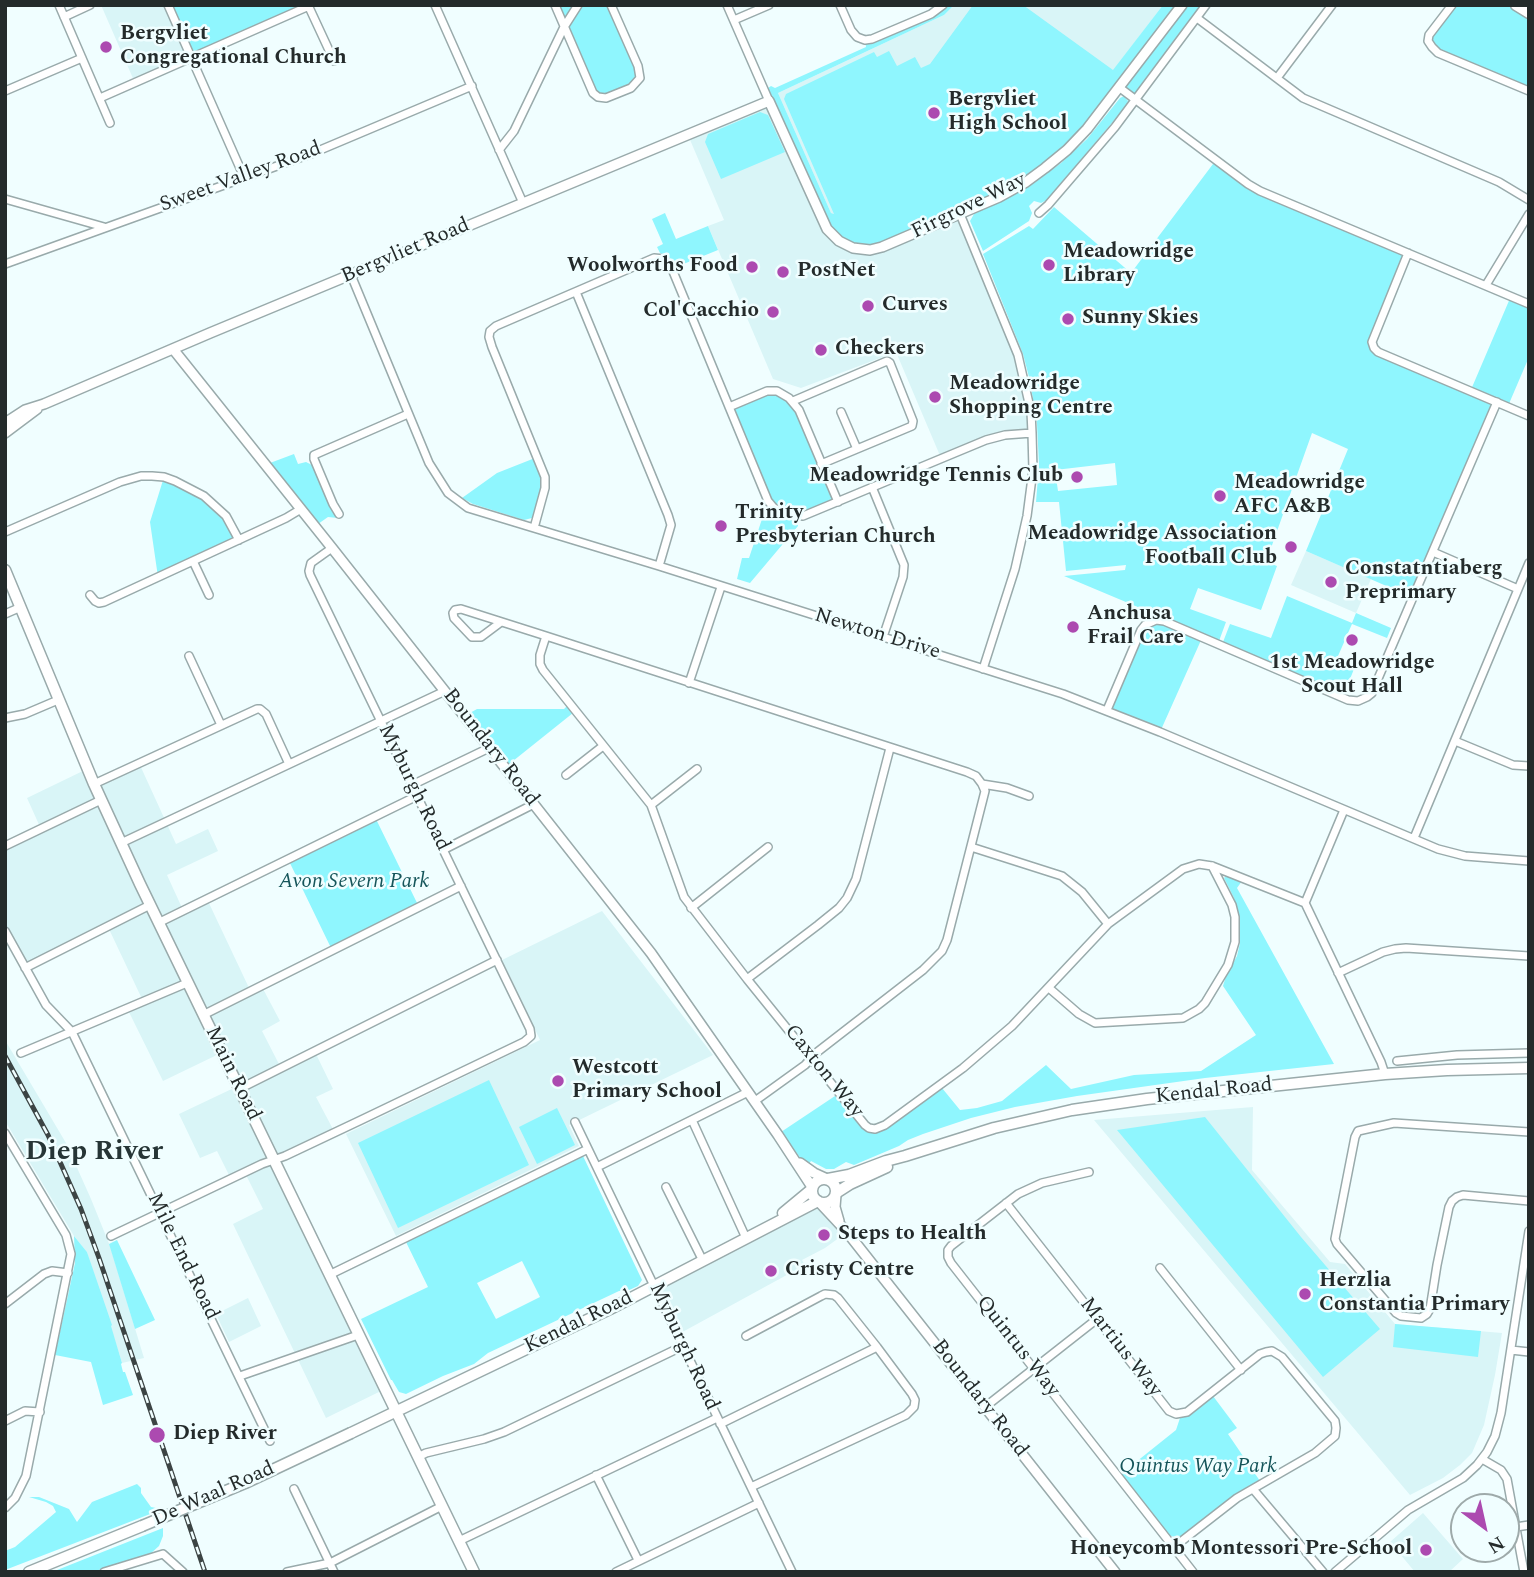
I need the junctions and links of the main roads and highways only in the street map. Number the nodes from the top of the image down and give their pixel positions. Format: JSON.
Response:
{"nodes":[{"id":1,"x":1516,"y":5,"type":"edge"},
{"id":2,"x":1529,"y":13,"type":"edge"},
{"id":3,"x":5,"y":570,"type":"edge"},
{"id":4,"x":1529,"y":1068,"type":"edge"},
{"id":5,"x":905,"y":1157,"type":"junction"},
{"id":6,"x":826,"y":1178,"type":"junction"},
{"id":7,"x":812,"y":1188,"type":"junction"},
{"id":8,"x":836,"y":1194,"type":"junction"},
{"id":9,"x":818,"y":1202,"type":"junction"},
{"id":10,"x":760,"y":1230,"type":"junction"},
{"id":11,"x":395,"y":1411,"type":"junction"},
{"id":12,"x":29,"y":1572,"type":"edge"},
{"id":13,"x":474,"y":1572,"type":"edge"}],
"edges":[{"from":1,"to":2,"type":"main road"},
{"from":3,"to":11,"type":"main road","name":"Main Road"},
{"from":4,"to":5,"type":"main road","name":"Kendal Road"},
{"from":5,"to":6,"type":"main road","name":"Kendal Road"},
{"from":5,"to":8,"type":"main road","name":"Kendal Road"},
{"from":6,"to":7,"type":"main road"},
{"from":6,"to":8,"type":"main road"},
{"from":7,"to":9,"type":"main road"},
{"from":7,"to":10,"type":"main road","name":"Kendal Road"},
{"from":8,"to":9,"type":"main road"},
{"from":9,"to":10,"type":"main road","name":"Kendal Road"},
{"from":10,"to":11,"type":"main road","name":"Kendal Road"},
{"from":11,"to":12,"type":"main road","name":"De Waal Road","bridge":true},
{"from":11,"to":13,"type":"main road","name":"Main Road"}]}
